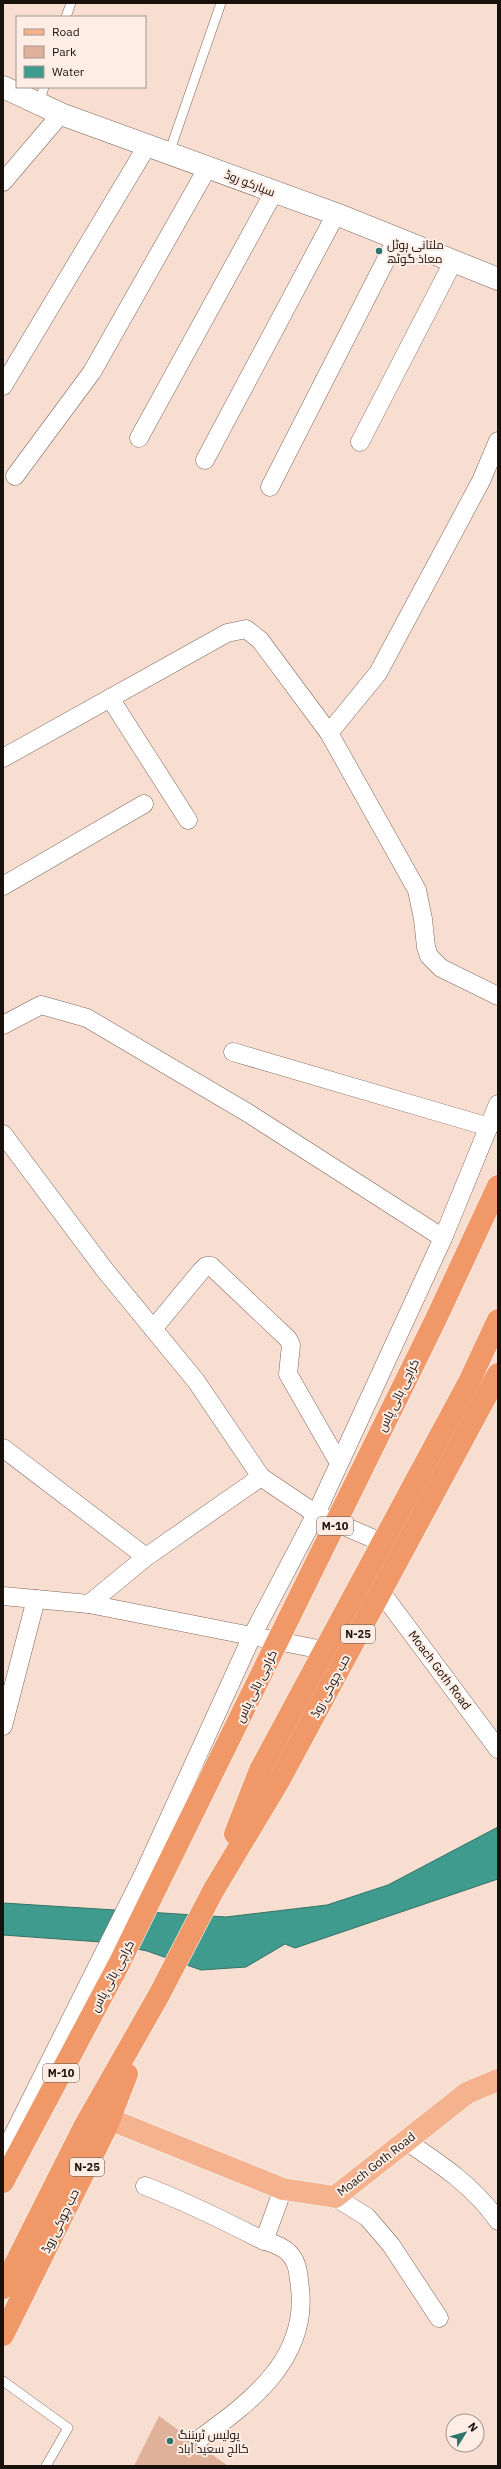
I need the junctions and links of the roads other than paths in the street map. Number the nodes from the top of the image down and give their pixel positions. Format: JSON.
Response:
{"nodes":[{"id":1,"x":71,"y":3,"type":"edge"},
{"id":2,"x":221,"y":3,"type":"edge"},
{"id":3,"x":66,"y":16,"type":"edge"},
{"id":4,"x":3,"y":87,"type":"edge"},
{"id":5,"x":42,"y":95,"type":"edge"},
{"id":6,"x":61,"y":114,"type":"junction"},
{"id":7,"x":147,"y":146,"type":"junction"},
{"id":8,"x":168,"y":154,"type":"junction"},
{"id":9,"x":208,"y":167,"type":"junction"},
{"id":10,"x":3,"y":182,"type":"edge"},
{"id":11,"x":274,"y":192,"type":"junction"},
{"id":12,"x":336,"y":214,"type":"junction"},
{"id":13,"x":396,"y":240,"type":"junction"},
{"id":14,"x":454,"y":262,"type":"junction"},
{"id":15,"x":498,"y":278,"type":"edge"},
{"id":16,"x":3,"y":386,"type":"edge"},
{"id":17,"x":139,"y":438,"type":"dead end"},
{"id":18,"x":360,"y":442,"type":"dead end"},
{"id":19,"x":498,"y":442,"type":"edge"},
{"id":20,"x":205,"y":460,"type":"dead end"},
{"id":21,"x":15,"y":476,"type":"dead end"},
{"id":22,"x":270,"y":487,"type":"dead end"},
{"id":23,"x":110,"y":698,"type":"junction"},
{"id":24,"x":329,"y":733,"type":"junction"},
{"id":25,"x":3,"y":758,"type":"edge"},
{"id":26,"x":144,"y":804,"type":"dead end"},
{"id":27,"x":188,"y":820,"type":"dead end"},
{"id":28,"x":3,"y":886,"type":"edge"},
{"id":29,"x":498,"y":996,"type":"edge"},
{"id":30,"x":3,"y":1025,"type":"edge"},
{"id":31,"x":233,"y":1052,"type":"dead end"},
{"id":32,"x":498,"y":1104,"type":"edge"},
{"id":33,"x":489,"y":1126,"type":"junction"},
{"id":34,"x":3,"y":1134,"type":"edge"},
{"id":35,"x":498,"y":1186,"type":"edge"},
{"id":36,"x":443,"y":1238,"type":"junction"},
{"id":37,"x":498,"y":1320,"type":"edge"},
{"id":38,"x":153,"y":1329,"type":"junction"},
{"id":39,"x":498,"y":1374,"type":"edge"},
{"id":40,"x":3,"y":1448,"type":"edge"},
{"id":41,"x":339,"y":1463,"type":"junction"},
{"id":42,"x":261,"y":1477,"type":"junction"},
{"id":43,"x":316,"y":1514,"type":"junction"},
{"id":44,"x":336,"y":1523,"type":"junction"},
{"id":45,"x":381,"y":1542,"type":"junction"},
{"id":46,"x":146,"y":1557,"type":"junction"},
{"id":47,"x":381,"y":1592,"type":"junction"},
{"id":48,"x":3,"y":1596,"type":"edge"},
{"id":49,"x":36,"y":1599,"type":"junction"},
{"id":50,"x":89,"y":1604,"type":"junction"},
{"id":51,"x":252,"y":1636,"type":"junction"},
{"id":52,"x":279,"y":1641,"type":"junction"},
{"id":53,"x":323,"y":1650,"type":"junction"},
{"id":54,"x":3,"y":1726,"type":"edge"},
{"id":55,"x":498,"y":1749,"type":"edge"},
{"id":56,"x":153,"y":1876,"type":"junction"},
{"id":57,"x":210,"y":1898,"type":"junction"},
{"id":58,"x":109,"y":1965,"type":"junction"},
{"id":59,"x":163,"y":1988,"type":"junction"},
{"id":60,"x":498,"y":2080,"type":"edge"},
{"id":61,"x":109,"y":2119,"type":"junction"},
{"id":62,"x":406,"y":2141,"type":"junction"},
{"id":63,"x":3,"y":2155,"type":"edge"},
{"id":64,"x":3,"y":2182,"type":"edge"},
{"id":65,"x":145,"y":2186,"type":"dead end"},
{"id":66,"x":284,"y":2189,"type":"junction"},
{"id":67,"x":335,"y":2197,"type":"junction"},
{"id":68,"x":498,"y":2221,"type":"edge"},
{"id":69,"x":264,"y":2241,"type":"junction"},
{"id":70,"x":3,"y":2288,"type":"edge"},
{"id":71,"x":439,"y":2318,"type":"dead end"},
{"id":72,"x":3,"y":2334,"type":"edge"},
{"id":73,"x":3,"y":2381,"type":"edge"},
{"id":74,"x":202,"y":2437,"type":"dead end"},
{"id":75,"x":46,"y":2466,"type":"edge"}],
"edges":[{"from":1,"to":3,"type":"lane"},
{"from":2,"to":8,"type":"lane"},
{"from":4,"to":5,"type":"street","name":"سپارکو روڈ"},
{"from":5,"to":6,"type":"street","name":"سپارکو روڈ"},
{"from":6,"to":7,"type":"street","name":"سپارکو روڈ"},
{"from":6,"to":10,"type":"street"},
{"from":7,"to":8,"type":"street","name":"سپارکو روڈ"},
{"from":7,"to":16,"type":"street"},
{"from":8,"to":9,"type":"street","name":"سپارکو روڈ"},
{"from":9,"to":11,"type":"street","name":"سپارکو روڈ"},
{"from":9,"to":21,"type":"street"},
{"from":11,"to":12,"type":"street","name":"سپارکو روڈ"},
{"from":11,"to":17,"type":"street"},
{"from":12,"to":13,"type":"street","name":"سپارکو روڈ"},
{"from":12,"to":20,"type":"street"},
{"from":13,"to":14,"type":"street","name":"سپارکو روڈ"},
{"from":13,"to":22,"type":"street"},
{"from":14,"to":15,"type":"street","name":"سپارکو روڈ"},
{"from":14,"to":18,"type":"street"},
{"from":19,"to":24,"type":"street"},
{"from":23,"to":24,"type":"street"},
{"from":23,"to":25,"type":"street"},
{"from":23,"to":27,"type":"street"},
{"from":24,"to":29,"type":"street"},
{"from":26,"to":28,"type":"street"},
{"from":30,"to":36,"type":"street"},
{"from":31,"to":33,"type":"street"},
{"from":32,"to":33,"type":"street"},
{"from":33,"to":36,"type":"street"},
{"from":34,"to":38,"type":"street"},
{"from":35,"to":44,"type":"highway","name":"کراچی بائی پاس","number":"M-10"},
{"from":36,"to":41,"type":"street"},
{"from":37,"to":45,"type":"highway"},
{"from":38,"to":41,"type":"street"},
{"from":38,"to":42,"type":"street"},
{"from":39,"to":47,"type":"highway","name":"حب چوکی روڈ","number":"N-25"},
{"from":40,"to":46,"type":"street"},
{"from":41,"to":43,"type":"street"},
{"from":42,"to":43,"type":"street"},
{"from":42,"to":46,"type":"street"},
{"from":43,"to":44,"type":"street"},
{"from":43,"to":51,"type":"street"},
{"from":44,"to":45,"type":"street"},
{"from":44,"to":52,"type":"highway","name":"کراچی بائی پاس","number":"M-10"},
{"from":45,"to":53,"type":"highway"},
{"from":46,"to":50,"type":"street"},
{"from":47,"to":55,"type":"street","name":"Moach Goth Road"},
{"from":47,"to":57,"type":"highway","name":"حب چوکی روڈ","number":"N-25"},
{"from":48,"to":49,"type":"street"},
{"from":49,"to":50,"type":"street"},
{"from":49,"to":54,"type":"street"},
{"from":50,"to":51,"type":"street"},
{"from":51,"to":52,"type":"street"},
{"from":51,"to":56,"type":"street"},
{"from":52,"to":53,"type":"street"},
{"from":52,"to":56,"type":"highway","name":"کراچی بائی پاس","number":"M-10"},
{"from":53,"to":57,"type":"highway"},
{"from":56,"to":58,"type":"highway","name":"کراچی بائی پاس","number":"M-10"},
{"from":57,"to":59,"type":"highway","name":"حب چوکی روڈ","number":"N-25"},
{"from":58,"to":63,"type":"street"},
{"from":58,"to":64,"type":"highway","name":"کراچی بائی پاس","number":"M-10"},
{"from":59,"to":61,"type":"highway","name":"حب چوکی روڈ","number":"N-25"},
{"from":59,"to":70,"type":"highway","name":"حب چوکی روڈ","number":"N-25"},
{"from":60,"to":62,"type":"main road","name":"Moach Goth Road"},
{"from":61,"to":66,"type":"main road","name":"Moach Goth Road"},
{"from":61,"to":72,"type":"highway","name":"حب چوکی روڈ","number":"N-25"},
{"from":62,"to":67,"type":"main road","name":"Moach Goth Road"},
{"from":62,"to":68,"type":"street"},
{"from":65,"to":69,"type":"street"},
{"from":66,"to":67,"type":"main road","name":"Moach Goth Road"},
{"from":66,"to":69,"type":"street"},
{"from":67,"to":71,"type":"street"},
{"from":69,"to":74,"type":"street"},
{"from":73,"to":75,"type":"lane"}]}
